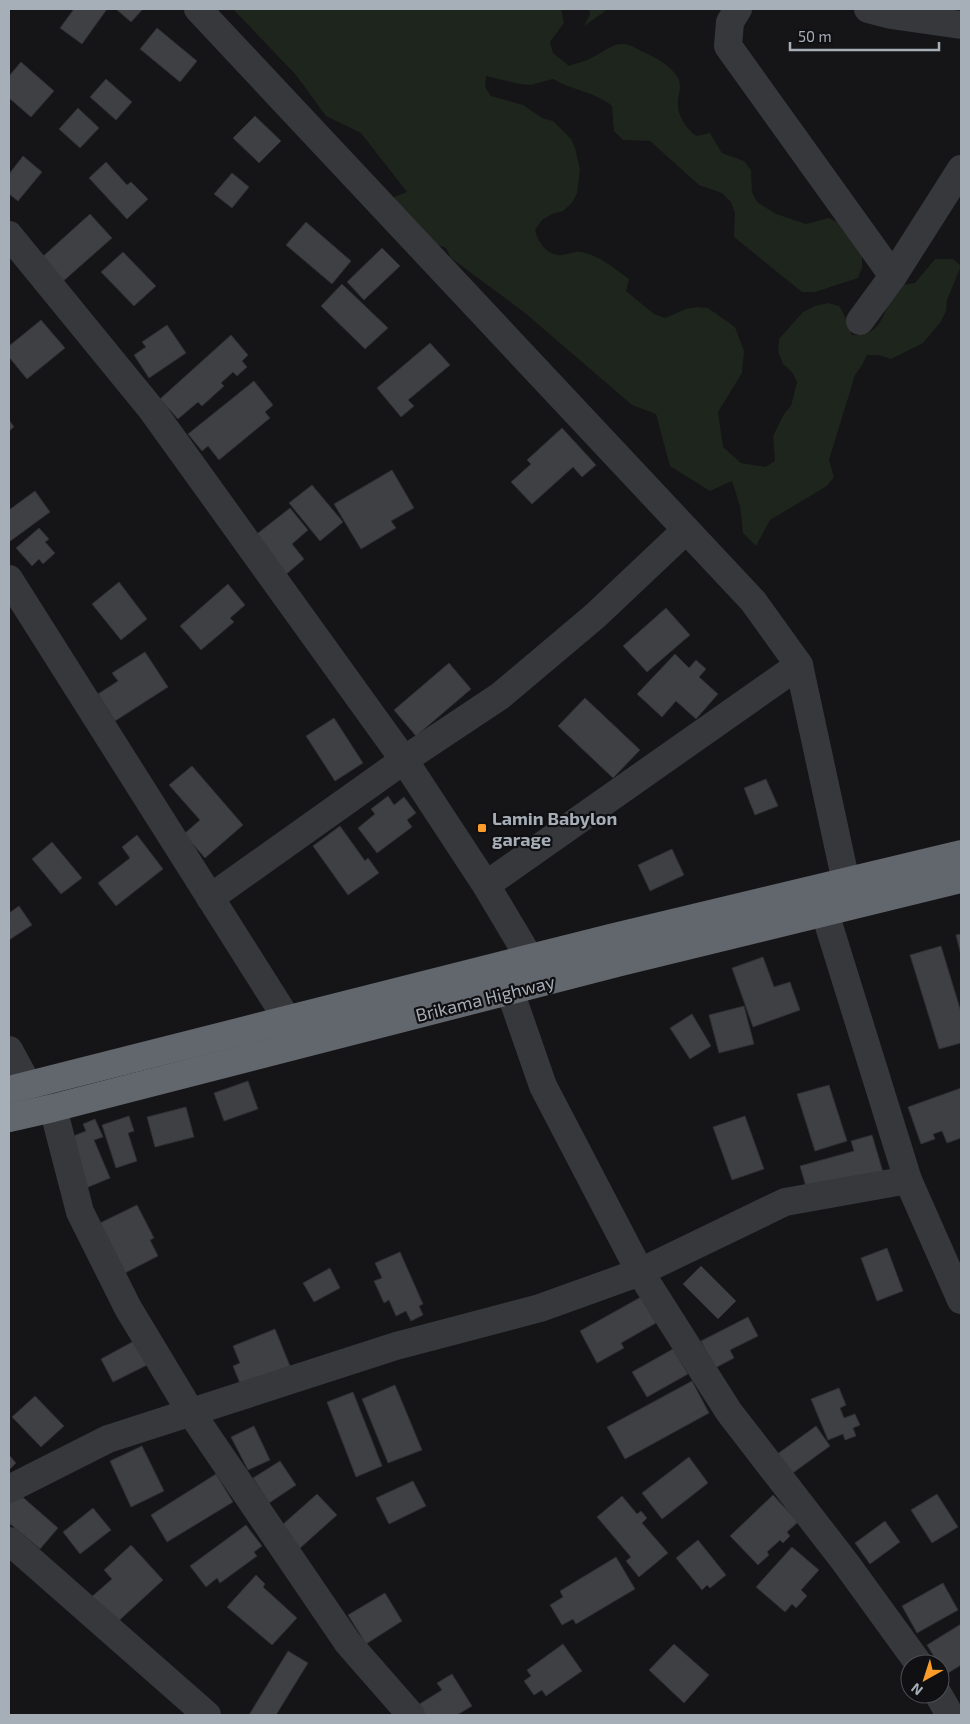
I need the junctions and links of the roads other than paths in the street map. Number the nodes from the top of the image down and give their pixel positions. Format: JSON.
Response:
{"nodes":[{"id":1,"x":198,"y":9,"type":"edge"},
{"id":2,"x":738,"y":9,"type":"edge"},
{"id":3,"x":868,"y":9,"type":"edge"},
{"id":4,"x":961,"y":25,"type":"edge"},
{"id":5,"x":961,"y":169,"type":"edge"},
{"id":6,"x":9,"y":235,"type":"edge"},
{"id":7,"x":893,"y":276,"type":"junction"},
{"id":8,"x":860,"y":321,"type":"dead end"},
{"id":9,"x":686,"y":530,"type":"junction"},
{"id":10,"x":9,"y":579,"type":"edge"},
{"id":11,"x":799,"y":666,"type":"junction"},
{"id":12,"x":404,"y":760,"type":"junction"},
{"id":13,"x":961,"y":854,"type":"edge"},
{"id":14,"x":961,"y":879,"type":"edge"},
{"id":15,"x":846,"y":882,"type":"junction"},
{"id":16,"x":486,"y":885,"type":"junction"},
{"id":17,"x":210,"y":898,"type":"junction"},
{"id":18,"x":825,"y":912,"type":"junction"},
{"id":19,"x":618,"y":950,"type":"junction"},
{"id":20,"x":530,"y":959,"type":"junction"},
{"id":21,"x":544,"y":982,"type":"junction"},
{"id":22,"x":510,"y":991,"type":"junction"},
{"id":23,"x":287,"y":1019,"type":"junction"},
{"id":24,"x":9,"y":1050,"type":"edge"},
{"id":25,"x":18,"y":1088,"type":"edge"},
{"id":26,"x":53,"y":1108,"type":"junction"},
{"id":27,"x":9,"y":1118,"type":"edge"},
{"id":28,"x":908,"y":1180,"type":"junction"},
{"id":29,"x":640,"y":1272,"type":"junction"},
{"id":30,"x":961,"y":1300,"type":"edge"},
{"id":31,"x":190,"y":1411,"type":"junction"},
{"id":32,"x":9,"y":1489,"type":"edge"},
{"id":33,"x":9,"y":1541,"type":"edge"},
{"id":34,"x":912,"y":1654,"type":"edge"},
{"id":35,"x":944,"y":1704,"type":"edge"},
{"id":36,"x":207,"y":1715,"type":"edge"},
{"id":37,"x":411,"y":1715,"type":"edge"},
{"id":38,"x":950,"y":1715,"type":"edge"}],
"edges":[{"from":1,"to":9,"type":"street"},
{"from":2,"to":7,"type":"street"},
{"from":3,"to":4,"type":"street"},
{"from":5,"to":7,"type":"street"},
{"from":6,"to":12,"type":"street"},
{"from":7,"to":8,"type":"street"},
{"from":9,"to":11,"type":"street"},
{"from":9,"to":12,"type":"street"},
{"from":10,"to":17,"type":"street"},
{"from":11,"to":15,"type":"street"},
{"from":11,"to":16,"type":"street"},
{"from":12,"to":16,"type":"street"},
{"from":12,"to":17,"type":"street"},
{"from":13,"to":15,"type":"highway","name":"Brikama Highway"},
{"from":14,"to":18,"type":"highway","name":"Brikama Highway"},
{"from":15,"to":19,"type":"highway","name":"Brikama Highway"},
{"from":16,"to":20,"type":"street"},
{"from":17,"to":23,"type":"street"},
{"from":18,"to":19,"type":"highway","name":"Brikama Highway"},
{"from":18,"to":28,"type":"street"},
{"from":19,"to":20,"type":"highway","name":"Brikama Highway"},
{"from":19,"to":21,"type":"highway","name":"Brikama Highway"},
{"from":20,"to":21,"type":"street"},
{"from":20,"to":23,"type":"highway","name":"Brikama Highway"},
{"from":21,"to":22,"type":"highway","name":"Brikama Highway"},
{"from":22,"to":26,"type":"highway","name":"Brikama Highway"},
{"from":22,"to":29,"type":"street"},
{"from":23,"to":25,"type":"highway","name":"Brikama Highway"},
{"from":24,"to":25,"type":"street"},
{"from":26,"to":27,"type":"highway","name":"Brikama Highway"},
{"from":26,"to":31,"type":"street"},
{"from":28,"to":29,"type":"street"},
{"from":28,"to":30,"type":"street"},
{"from":29,"to":31,"type":"street"},
{"from":29,"to":34,"type":"street"},
{"from":31,"to":32,"type":"street"},
{"from":31,"to":37,"type":"street"},
{"from":33,"to":36,"type":"street"},
{"from":35,"to":38,"type":"street"}]}
